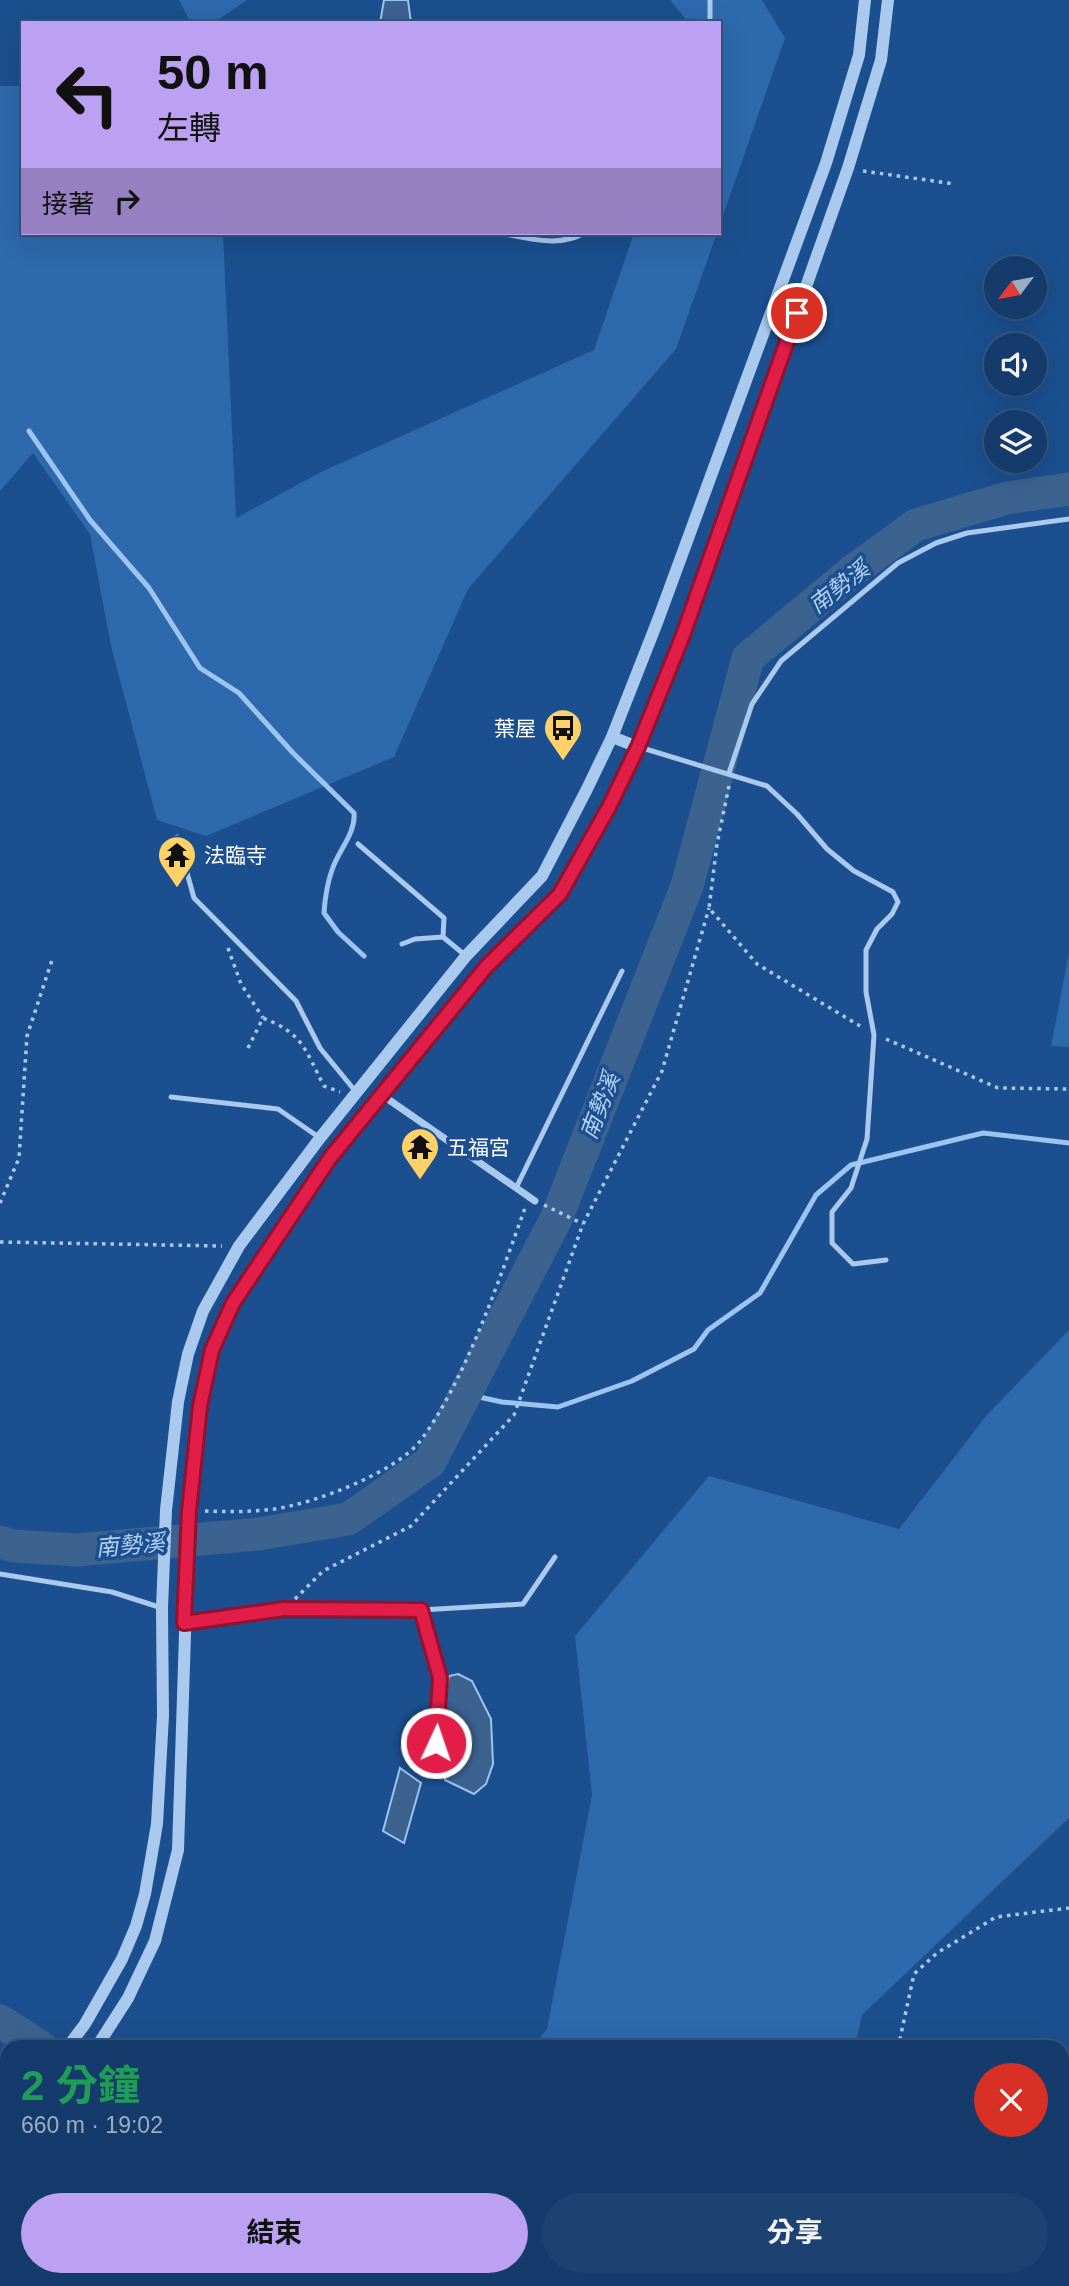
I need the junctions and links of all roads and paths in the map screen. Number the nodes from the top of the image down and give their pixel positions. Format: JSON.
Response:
{"nodes":[{"id":1,"x":710,"y":0,"type":"edge"},
{"id":2,"x":865,"y":0,"type":"edge"},
{"id":3,"x":888,"y":0,"type":"edge"},
{"id":4,"x":710,"y":21,"type":"edge"},
{"id":5,"x":826,"y":163,"type":"junction"},
{"id":6,"x":848,"y":168,"type":"junction"},
{"id":7,"x":955,"y":184,"type":"dead end"},
{"id":8,"x":510,"y":235,"type":"edge"},
{"id":9,"x":581,"y":235,"type":"edge"},
{"id":10,"x":1069,"y":519,"type":"edge"},
{"id":11,"x":612,"y":737,"type":"junction"},
{"id":12,"x":645,"y":749,"type":"junction"},
{"id":13,"x":728,"y":773,"type":"junction"},
{"id":14,"x":177,"y":837,"type":"dead end"},
{"id":15,"x":358,"y":844,"type":"dead end"},
{"id":16,"x":709,"y":908,"type":"junction"},
{"id":17,"x":225,"y":930,"type":"junction"},
{"id":18,"x":443,"y":937,"type":"junction"},
{"id":19,"x":402,"y":944,"type":"dead end"},
{"id":20,"x":466,"y":956,"type":"junction"},
{"id":21,"x":52,"y":957,"type":"dead end"},
{"id":22,"x":487,"y":966,"type":"junction"},
{"id":23,"x":622,"y":971,"type":"dead end"},
{"id":24,"x":263,"y":1018,"type":"junction"},
{"id":25,"x":874,"y":1035,"type":"junction"},
{"id":26,"x":248,"y":1048,"type":"dead end"},
{"id":27,"x":1069,"y":1089,"type":"edge"},
{"id":28,"x":356,"y":1093,"type":"junction"},
{"id":29,"x":382,"y":1095,"type":"junction"},
{"id":30,"x":171,"y":1097,"type":"dead end"},
{"id":31,"x":320,"y":1138,"type":"junction"},
{"id":32,"x":516,"y":1188,"type":"junction"},
{"id":33,"x":532,"y":1199,"type":"junction"},
{"id":34,"x":0,"y":1203,"type":"edge"},
{"id":35,"x":583,"y":1224,"type":"junction"},
{"id":36,"x":0,"y":1242,"type":"edge"},
{"id":37,"x":239,"y":1246,"type":"junction"},
{"id":38,"x":261,"y":1258,"type":"junction"},
{"id":39,"x":886,"y":1260,"type":"dead end"},
{"id":40,"x":189,"y":1515,"type":"junction"},
{"id":41,"x":555,"y":1557,"type":"dead end"},
{"id":42,"x":0,"y":1574,"type":"edge"},
{"id":43,"x":162,"y":1608,"type":"junction"},
{"id":44,"x":284,"y":1609,"type":"junction"},
{"id":45,"x":421,"y":1610,"type":"junction"},
{"id":46,"x":184,"y":1623,"type":"junction"},
{"id":47,"x":435,"y":1765,"type":"dead end"},
{"id":48,"x":1069,"y":1908,"type":"edge"},
{"id":49,"x":73,"y":2040,"type":"edge"},
{"id":50,"x":102,"y":2040,"type":"edge"},
{"id":51,"x":900,"y":2040,"type":"edge"}],
"edges":[{"from":1,"to":4,"type":"lane"},
{"from":2,"to":5,"type":"street"},
{"from":3,"to":6,"type":"street"},
{"from":5,"to":6,"type":"street"},
{"from":5,"to":11,"type":"street"},
{"from":6,"to":7,"type":"path"},
{"from":6,"to":12,"type":"street"},
{"from":8,"to":9,"type":"lane"},
{"from":10,"to":13,"type":"lane"},
{"from":11,"to":12,"type":"street"},
{"from":11,"to":20,"type":"street"},
{"from":12,"to":13,"type":"lane"},
{"from":12,"to":22,"type":"street"},
{"from":13,"to":16,"type":"path"},
{"from":13,"to":25,"type":"lane"},
{"from":14,"to":17,"type":"lane"},
{"from":15,"to":18,"type":"lane"},
{"from":16,"to":25,"type":"path"},
{"from":16,"to":35,"type":"path"},
{"from":17,"to":24,"type":"path"},
{"from":17,"to":28,"type":"lane"},
{"from":18,"to":19,"type":"lane"},
{"from":18,"to":20,"type":"lane"},
{"from":20,"to":22,"type":"street"},
{"from":20,"to":28,"type":"street"},
{"from":21,"to":34,"type":"path"},
{"from":22,"to":29,"type":"street"},
{"from":23,"to":32,"type":"lane"},
{"from":24,"to":26,"type":"path"},
{"from":24,"to":28,"type":"path"},
{"from":25,"to":27,"type":"path"},
{"from":25,"to":39,"type":"lane"},
{"from":28,"to":29,"type":"street"},
{"from":28,"to":31,"type":"street"},
{"from":29,"to":32,"type":"street"},
{"from":29,"to":38,"type":"street"},
{"from":30,"to":31,"type":"lane"},
{"from":31,"to":37,"type":"street"},
{"from":32,"to":33,"type":"street"},
{"from":33,"to":35,"type":"path"},
{"from":33,"to":40,"type":"path"},
{"from":35,"to":44,"type":"path"},
{"from":36,"to":37,"type":"path"},
{"from":37,"to":38,"type":"street"},
{"from":37,"to":43,"type":"street"},
{"from":38,"to":40,"type":"street"},
{"from":40,"to":46,"type":"street"},
{"from":41,"to":45,"type":"lane"},
{"from":42,"to":43,"type":"lane"},
{"from":43,"to":46,"type":"street"},
{"from":43,"to":49,"type":"street"},
{"from":44,"to":45,"type":"lane"},
{"from":44,"to":46,"type":"lane"},
{"from":45,"to":47,"type":"lane"},
{"from":46,"to":50,"type":"street"},
{"from":48,"to":51,"type":"path"}]}
